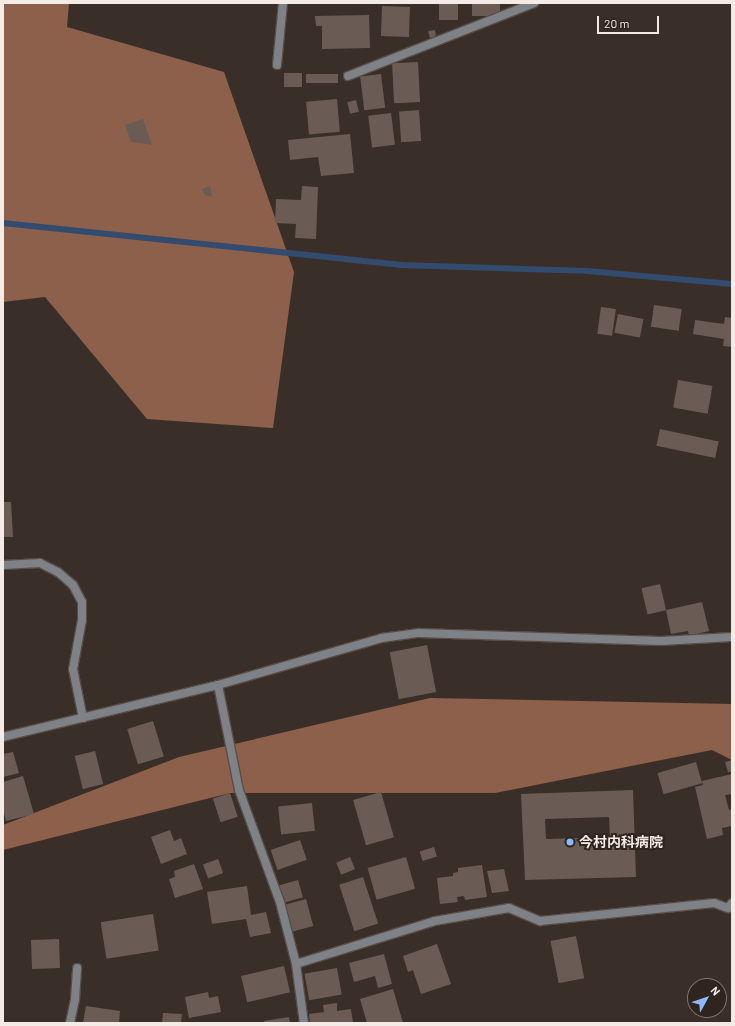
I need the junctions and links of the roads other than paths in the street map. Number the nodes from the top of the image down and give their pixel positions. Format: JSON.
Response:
{"nodes":[{"id":1,"x":283,"y":3,"type":"edge"},
{"id":2,"x":534,"y":3,"type":"edge"},
{"id":3,"x":277,"y":65,"type":"dead end"},
{"id":4,"x":348,"y":76,"type":"dead end"},
{"id":5,"x":3,"y":564,"type":"edge"},
{"id":6,"x":732,"y":637,"type":"edge"},
{"id":7,"x":218,"y":685,"type":"junction"},
{"id":8,"x":83,"y":718,"type":"junction"},
{"id":9,"x":3,"y":737,"type":"edge"},
{"id":10,"x":732,"y":904,"type":"edge"},
{"id":11,"x":296,"y":964,"type":"junction"},
{"id":12,"x":77,"y":968,"type":"dead end"},
{"id":13,"x":70,"y":1023,"type":"edge"},
{"id":14,"x":304,"y":1023,"type":"edge"}],
"edges":[{"from":1,"to":3,"type":"street"},
{"from":2,"to":4,"type":"street"},
{"from":5,"to":8,"type":"street"},
{"from":6,"to":7,"type":"street"},
{"from":7,"to":8,"type":"street"},
{"from":7,"to":11,"type":"street"},
{"from":8,"to":9,"type":"street"},
{"from":10,"to":11,"type":"street"},
{"from":11,"to":14,"type":"street"},
{"from":12,"to":13,"type":"street"}]}
